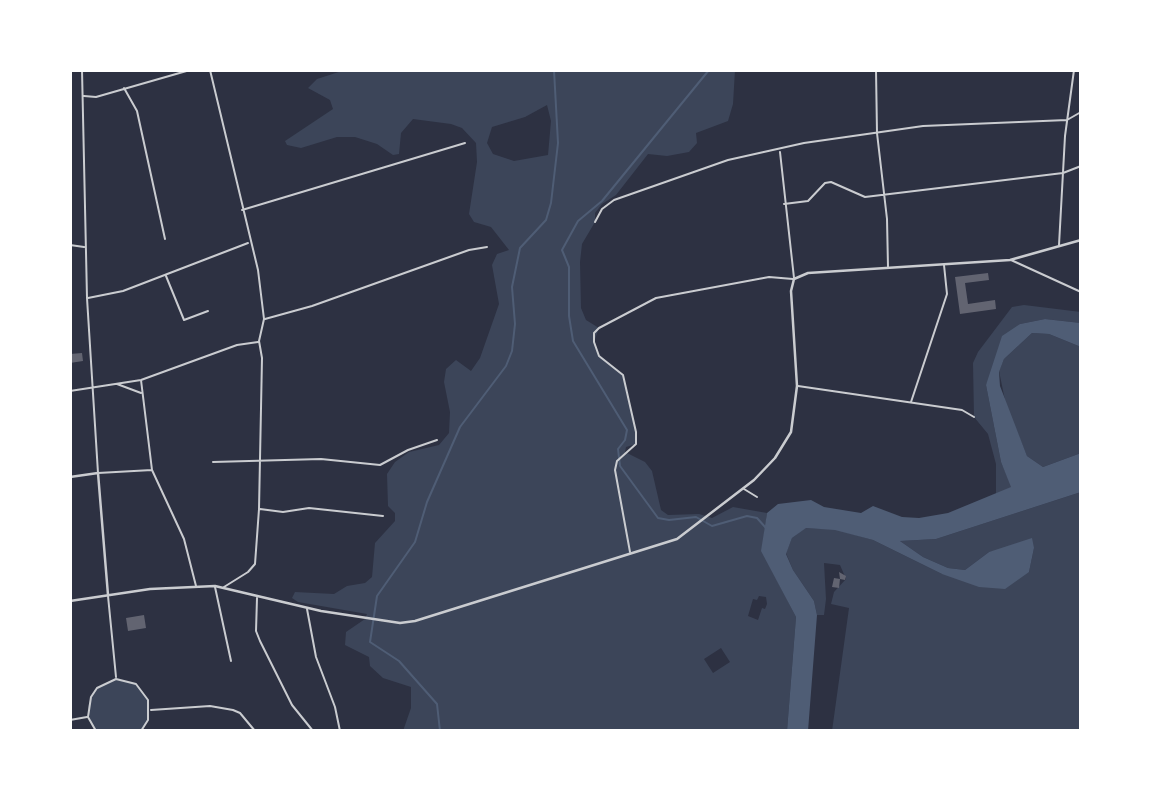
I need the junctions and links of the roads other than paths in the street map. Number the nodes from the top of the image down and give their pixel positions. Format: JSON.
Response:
{"nodes":[{"id":1,"x":82,"y":70,"type":"edge"},
{"id":2,"x":190,"y":70,"type":"edge"},
{"id":3,"x":210,"y":70,"type":"edge"},
{"id":4,"x":876,"y":70,"type":"edge"},
{"id":5,"x":1073,"y":70,"type":"edge"},
{"id":6,"x":124,"y":89,"type":"junction"},
{"id":7,"x":83,"y":96,"type":"junction"},
{"id":8,"x":1081,"y":112,"type":"edge"},
{"id":9,"x":1067,"y":120,"type":"junction"},
{"id":10,"x":877,"y":133,"type":"junction"},
{"id":11,"x":465,"y":143,"type":"dead end"},
{"id":12,"x":779,"y":150,"type":"junction"},
{"id":13,"x":1081,"y":166,"type":"edge"},
{"id":14,"x":1063,"y":173,"type":"junction"},
{"id":15,"x":883,"y":194,"type":"junction"},
{"id":16,"x":784,"y":204,"type":"junction"},
{"id":17,"x":241,"y":210,"type":"junction"},
{"id":18,"x":595,"y":222,"type":"dead end"},
{"id":19,"x":165,"y":239,"type":"dead end"},
{"id":20,"x":1081,"y":240,"type":"edge"},
{"id":21,"x":249,"y":242,"type":"junction"},
{"id":22,"x":70,"y":245,"type":"edge"},
{"id":23,"x":1059,"y":246,"type":"junction"},
{"id":24,"x":85,"y":247,"type":"junction"},
{"id":25,"x":487,"y":247,"type":"dead end"},
{"id":26,"x":1010,"y":260,"type":"junction"},
{"id":27,"x":944,"y":265,"type":"junction"},
{"id":28,"x":888,"y":268,"type":"junction"},
{"id":29,"x":165,"y":275,"type":"junction"},
{"id":30,"x":794,"y":279,"type":"junction"},
{"id":31,"x":1081,"y":292,"type":"edge"},
{"id":32,"x":87,"y":298,"type":"junction"},
{"id":33,"x":208,"y":311,"type":"dead end"},
{"id":34,"x":264,"y":319,"type":"junction"},
{"id":35,"x":259,"y":341,"type":"junction"},
{"id":36,"x":141,"y":380,"type":"junction"},
{"id":37,"x":116,"y":384,"type":"junction"},
{"id":38,"x":797,"y":386,"type":"junction"},
{"id":39,"x":93,"y":387,"type":"junction"},
{"id":40,"x":70,"y":391,"type":"edge"},
{"id":41,"x":142,"y":394,"type":"junction"},
{"id":42,"x":911,"y":403,"type":"junction"},
{"id":43,"x":974,"y":417,"type":"dead end"},
{"id":44,"x":437,"y":440,"type":"dead end"},
{"id":45,"x":258,"y":460,"type":"junction"},
{"id":46,"x":214,"y":462,"type":"dead end"},
{"id":47,"x":152,"y":470,"type":"junction"},
{"id":48,"x":98,"y":473,"type":"junction"},
{"id":49,"x":70,"y":477,"type":"edge"},
{"id":50,"x":743,"y":488,"type":"junction"},
{"id":51,"x":757,"y":498,"type":"dead end"},
{"id":52,"x":259,"y":509,"type":"junction"},
{"id":53,"x":383,"y":516,"type":"dead end"},
{"id":54,"x":630,"y":552,"type":"junction"},
{"id":55,"x":215,"y":586,"type":"junction"},
{"id":56,"x":196,"y":587,"type":"junction"},
{"id":57,"x":224,"y":587,"type":"junction"},
{"id":58,"x":108,"y":595,"type":"junction"},
{"id":59,"x":257,"y":597,"type":"junction"},
{"id":60,"x":70,"y":601,"type":"edge"},
{"id":61,"x":307,"y":608,"type":"junction"},
{"id":62,"x":231,"y":661,"type":"dead end"},
{"id":63,"x":116,"y":679,"type":"junction"},
{"id":64,"x":150,"y":710,"type":"junction"},
{"id":65,"x":88,"y":717,"type":"junction"},
{"id":66,"x":70,"y":720,"type":"edge"},
{"id":67,"x":96,"y":731,"type":"edge"},
{"id":68,"x":141,"y":731,"type":"edge"},
{"id":69,"x":255,"y":731,"type":"edge"},
{"id":70,"x":313,"y":731,"type":"edge"},
{"id":71,"x":340,"y":731,"type":"edge"}],
"edges":[{"from":1,"to":7,"type":"street"},
{"from":2,"to":6,"type":"street"},
{"from":3,"to":17,"type":"street"},
{"from":4,"to":10,"type":"street"},
{"from":5,"to":9,"type":"street"},
{"from":6,"to":7,"type":"street"},
{"from":6,"to":19,"type":"street"},
{"from":7,"to":24,"type":"street"},
{"from":8,"to":9,"type":"street"},
{"from":9,"to":10,"type":"street"},
{"from":9,"to":14,"type":"street"},
{"from":10,"to":12,"type":"street"},
{"from":10,"to":15,"type":"street"},
{"from":11,"to":17,"type":"street"},
{"from":12,"to":16,"type":"street"},
{"from":12,"to":18,"type":"street"},
{"from":13,"to":14,"type":"street"},
{"from":14,"to":15,"type":"street"},
{"from":14,"to":23,"type":"street"},
{"from":15,"to":16,"type":"street"},
{"from":15,"to":28,"type":"street"},
{"from":16,"to":30,"type":"street"},
{"from":17,"to":21,"type":"street"},
{"from":20,"to":23,"type":"street"},
{"from":21,"to":29,"type":"street"},
{"from":21,"to":34,"type":"street"},
{"from":22,"to":24,"type":"street"},
{"from":23,"to":26,"type":"street"},
{"from":24,"to":32,"type":"street"},
{"from":25,"to":34,"type":"street"},
{"from":26,"to":27,"type":"street"},
{"from":26,"to":31,"type":"street"},
{"from":27,"to":28,"type":"street"},
{"from":27,"to":42,"type":"street"},
{"from":28,"to":30,"type":"street"},
{"from":29,"to":32,"type":"street"},
{"from":29,"to":33,"type":"street"},
{"from":30,"to":38,"type":"street"},
{"from":30,"to":54,"type":"street"},
{"from":32,"to":39,"type":"street"},
{"from":34,"to":35,"type":"street"},
{"from":35,"to":36,"type":"street"},
{"from":35,"to":45,"type":"street"},
{"from":36,"to":37,"type":"street"},
{"from":36,"to":41,"type":"street"},
{"from":37,"to":39,"type":"street"},
{"from":37,"to":41,"type":"street"},
{"from":38,"to":42,"type":"street"},
{"from":38,"to":50,"type":"street"},
{"from":39,"to":40,"type":"street"},
{"from":39,"to":48,"type":"street"},
{"from":41,"to":47,"type":"street"},
{"from":42,"to":43,"type":"street"},
{"from":44,"to":45,"type":"street"},
{"from":45,"to":46,"type":"street"},
{"from":45,"to":52,"type":"street"},
{"from":47,"to":48,"type":"street"},
{"from":47,"to":56,"type":"street"},
{"from":48,"to":49,"type":"street"},
{"from":48,"to":58,"type":"street"},
{"from":50,"to":51,"type":"street"},
{"from":50,"to":54,"type":"street"},
{"from":52,"to":53,"type":"street"},
{"from":52,"to":57,"type":"street"},
{"from":54,"to":61,"type":"street"},
{"from":55,"to":56,"type":"street"},
{"from":55,"to":57,"type":"street"},
{"from":55,"to":62,"type":"street"},
{"from":56,"to":58,"type":"street"},
{"from":57,"to":59,"type":"street"},
{"from":58,"to":60,"type":"street"},
{"from":58,"to":63,"type":"street"},
{"from":59,"to":61,"type":"street"},
{"from":59,"to":70,"type":"street"},
{"from":61,"to":71,"type":"street"},
{"from":63,"to":64,"type":"street"},
{"from":63,"to":65,"type":"street"},
{"from":64,"to":68,"type":"street"},
{"from":64,"to":69,"type":"street"},
{"from":65,"to":66,"type":"street"},
{"from":65,"to":67,"type":"street"}]}
